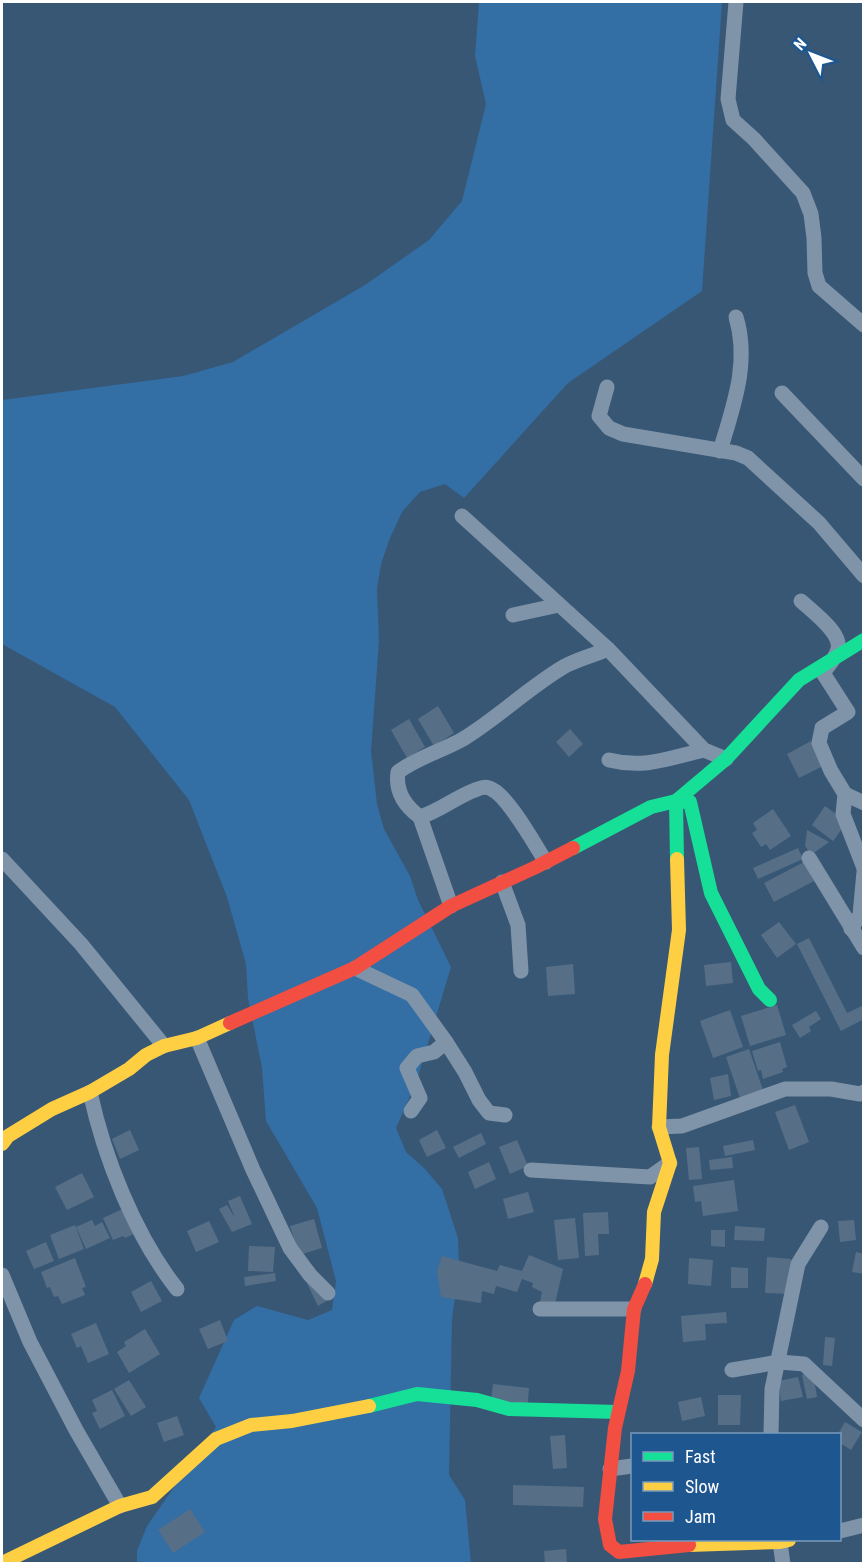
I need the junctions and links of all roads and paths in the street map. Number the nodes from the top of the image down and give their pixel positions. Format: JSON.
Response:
{"nodes":[{"id":1,"x":736,"y":2,"type":"edge"},
{"id":2,"x":736,"y":317,"type":"dead end"},
{"id":3,"x":864,"y":325,"type":"edge"},
{"id":4,"x":607,"y":387,"type":"dead end"},
{"id":5,"x":782,"y":393,"type":"dead end"},
{"id":6,"x":720,"y":451,"type":"junction"},
{"id":7,"x":864,"y":479,"type":"edge"},
{"id":8,"x":462,"y":516,"type":"dead end"},
{"id":9,"x":864,"y":576,"type":"edge"},
{"id":10,"x":801,"y":601,"type":"dead end"},
{"id":11,"x":559,"y":605,"type":"junction"},
{"id":12,"x":513,"y":615,"type":"dead end"},
{"id":13,"x":864,"y":640,"type":"edge"},
{"id":14,"x":608,"y":649,"type":"junction"},
{"id":15,"x":833,"y":661,"type":"junction"},
{"id":16,"x":704,"y":750,"type":"junction"},
{"id":17,"x":726,"y":759,"type":"junction"},
{"id":18,"x":609,"y":760,"type":"dead end"},
{"id":19,"x":845,"y":794,"type":"junction"},
{"id":20,"x":675,"y":801,"type":"junction"},
{"id":21,"x":864,"y":803,"type":"edge"},
{"id":22,"x":420,"y":817,"type":"junction"},
{"id":23,"x":808,"y":858,"type":"dead end"},
{"id":24,"x":2,"y":859,"type":"edge"},
{"id":25,"x":546,"y":862,"type":"junction"},
{"id":26,"x":864,"y":870,"type":"edge"},
{"id":27,"x":502,"y":882,"type":"junction"},
{"id":28,"x":451,"y":906,"type":"junction"},
{"id":29,"x":851,"y":929,"type":"junction"},
{"id":30,"x":864,"y":948,"type":"edge"},
{"id":31,"x":355,"y":968,"type":"junction"},
{"id":32,"x":521,"y":971,"type":"dead end"},
{"id":33,"x":770,"y":1000,"type":"dead end"},
{"id":34,"x":197,"y":1038,"type":"junction"},
{"id":35,"x":446,"y":1042,"type":"junction"},
{"id":36,"x":164,"y":1046,"type":"junction"},
{"id":37,"x":90,"y":1092,"type":"junction"},
{"id":38,"x":864,"y":1092,"type":"edge"},
{"id":39,"x":411,"y":1111,"type":"dead end"},
{"id":40,"x":505,"y":1115,"type":"dead end"},
{"id":41,"x":659,"y":1127,"type":"junction"},
{"id":42,"x":2,"y":1144,"type":"edge"},
{"id":43,"x":670,"y":1163,"type":"junction"},
{"id":44,"x":531,"y":1170,"type":"dead end"},
{"id":45,"x":822,"y":1227,"type":"dead end"},
{"id":46,"x":2,"y":1275,"type":"edge"},
{"id":47,"x":177,"y":1289,"type":"dead end"},
{"id":48,"x":328,"y":1293,"type":"dead end"},
{"id":49,"x":540,"y":1309,"type":"dead end"},
{"id":50,"x":634,"y":1310,"type":"junction"},
{"id":51,"x":779,"y":1362,"type":"junction"},
{"id":52,"x":732,"y":1370,"type":"dead end"},
{"id":53,"x":618,"y":1412,"type":"junction"},
{"id":54,"x":864,"y":1420,"type":"edge"},
{"id":55,"x":771,"y":1433,"type":"edge"},
{"id":56,"x":631,"y":1466,"type":"edge"},
{"id":57,"x":610,"y":1469,"type":"junction"},
{"id":58,"x":120,"y":1506,"type":"junction"},
{"id":59,"x":864,"y":1525,"type":"edge"},
{"id":60,"x":841,"y":1531,"type":"edge"},
{"id":61,"x":761,"y":1541,"type":"edge"},
{"id":62,"x":783,"y":1541,"type":"edge"},
{"id":63,"x":618,"y":1558,"type":"edge"},
{"id":64,"x":2,"y":1563,"type":"edge"},
{"id":65,"x":783,"y":1563,"type":"edge"}],
"edges":[{"from":1,"to":3,"type":"street"},
{"from":2,"to":6,"type":"street"},
{"from":4,"to":6,"type":"street"},
{"from":5,"to":7,"type":"street"},
{"from":6,"to":9,"type":"street"},
{"from":8,"to":11,"type":"street"},
{"from":10,"to":15,"type":"street"},
{"from":11,"to":12,"type":"street"},
{"from":11,"to":14,"type":"street"},
{"from":13,"to":15,"type":"street"},
{"from":14,"to":16,"type":"street"},
{"from":14,"to":22,"type":"street"},
{"from":15,"to":17,"type":"street"},
{"from":15,"to":19,"type":"street"},
{"from":16,"to":17,"type":"street"},
{"from":16,"to":18,"type":"street"},
{"from":17,"to":20,"type":"street"},
{"from":19,"to":21,"type":"street"},
{"from":19,"to":26,"type":"street"},
{"from":20,"to":25,"type":"street"},
{"from":20,"to":33,"type":"street"},
{"from":20,"to":41,"type":"street"},
{"from":22,"to":25,"type":"street"},
{"from":22,"to":28,"type":"street"},
{"from":23,"to":29,"type":"street"},
{"from":24,"to":36,"type":"street"},
{"from":25,"to":27,"type":"street"},
{"from":26,"to":29,"type":"street"},
{"from":27,"to":28,"type":"street"},
{"from":27,"to":32,"type":"street"},
{"from":28,"to":31,"type":"street"},
{"from":29,"to":30,"type":"street"},
{"from":31,"to":34,"type":"street"},
{"from":31,"to":35,"type":"street"},
{"from":34,"to":36,"type":"street"},
{"from":34,"to":48,"type":"street"},
{"from":35,"to":39,"type":"street"},
{"from":35,"to":40,"type":"street"},
{"from":36,"to":37,"type":"street"},
{"from":37,"to":42,"type":"street"},
{"from":37,"to":47,"type":"street"},
{"from":38,"to":41,"type":"street"},
{"from":41,"to":43,"type":"street"},
{"from":43,"to":44,"type":"street"},
{"from":43,"to":50,"type":"street"},
{"from":45,"to":51,"type":"street"},
{"from":46,"to":58,"type":"street"},
{"from":49,"to":50,"type":"street"},
{"from":50,"to":53,"type":"street"},
{"from":51,"to":52,"type":"street"},
{"from":51,"to":54,"type":"street"},
{"from":51,"to":55,"type":"street"},
{"from":53,"to":57,"type":"street"},
{"from":53,"to":58,"type":"street"},
{"from":56,"to":57,"type":"street"},
{"from":57,"to":63,"type":"street"},
{"from":58,"to":64,"type":"street"},
{"from":59,"to":60,"type":"street"},
{"from":61,"to":63,"type":"street"},
{"from":62,"to":65,"type":"street"}]}
